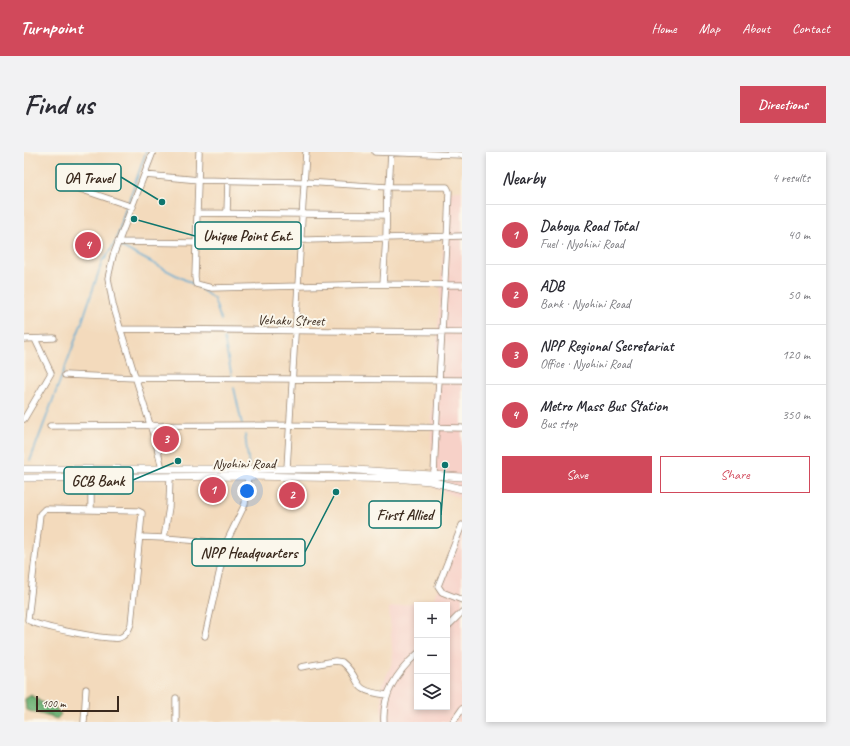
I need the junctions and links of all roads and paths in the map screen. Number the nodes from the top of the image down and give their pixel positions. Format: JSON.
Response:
{"nodes":[{"id":1,"x":154,"y":152,"type":"edge"},
{"id":2,"x":199,"y":152,"type":"edge"},
{"id":3,"x":306,"y":152,"type":"edge"},
{"id":4,"x":375,"y":152,"type":"edge"},
{"id":5,"x":391,"y":152,"type":"edge"},
{"id":6,"x":460,"y":156,"type":"edge"},
{"id":7,"x":145,"y":175,"type":"junction"},
{"id":8,"x":199,"y":180,"type":"junction"},
{"id":9,"x":228,"y":180,"type":"junction"},
{"id":10,"x":305,"y":182,"type":"junction"},
{"id":11,"x":68,"y":185,"type":"dead end"},
{"id":12,"x":388,"y":186,"type":"junction"},
{"id":13,"x":132,"y":207,"type":"junction"},
{"id":14,"x":198,"y":213,"type":"junction"},
{"id":15,"x":227,"y":213,"type":"junction"},
{"id":16,"x":303,"y":215,"type":"junction"},
{"id":17,"x":386,"y":216,"type":"junction"},
{"id":18,"x":447,"y":236,"type":"junction"},
{"id":19,"x":462,"y":236,"type":"edge"},
{"id":20,"x":386,"y":237,"type":"junction"},
{"id":21,"x":302,"y":240,"type":"junction"},
{"id":22,"x":118,"y":242,"type":"junction"},
{"id":23,"x":196,"y":243,"type":"junction"},
{"id":24,"x":383,"y":284,"type":"junction"},
{"id":25,"x":444,"y":284,"type":"junction"},
{"id":26,"x":462,"y":285,"type":"edge"},
{"id":27,"x":298,"y":286,"type":"junction"},
{"id":28,"x":120,"y":329,"type":"junction"},
{"id":29,"x":295,"y":332,"type":"junction"},
{"id":30,"x":441,"y":332,"type":"junction"},
{"id":31,"x":462,"y":332,"type":"edge"},
{"id":32,"x":54,"y":338,"type":"dead end"},
{"id":33,"x":24,"y":339,"type":"edge"},
{"id":34,"x":35,"y":339,"type":"junction"},
{"id":35,"x":65,"y":375,"type":"dead end"},
{"id":36,"x":135,"y":378,"type":"junction"},
{"id":37,"x":292,"y":380,"type":"junction"},
{"id":38,"x":438,"y":380,"type":"junction"},
{"id":39,"x":462,"y":380,"type":"edge"},
{"id":40,"x":25,"y":415,"type":"edge"},
{"id":41,"x":150,"y":425,"type":"junction"},
{"id":42,"x":50,"y":426,"type":"dead end"},
{"id":43,"x":289,"y":426,"type":"junction"},
{"id":44,"x":436,"y":428,"type":"junction"},
{"id":45,"x":462,"y":428,"type":"edge"},
{"id":46,"x":287,"y":468,"type":"junction"},
{"id":47,"x":24,"y":469,"type":"edge"},
{"id":48,"x":162,"y":469,"type":"junction"},
{"id":49,"x":434,"y":474,"type":"junction"},
{"id":50,"x":248,"y":476,"type":"junction"},
{"id":51,"x":170,"y":477,"type":"junction"},
{"id":52,"x":462,"y":477,"type":"edge"},
{"id":53,"x":24,"y":478,"type":"edge"},
{"id":54,"x":91,"y":478,"type":"junction"},
{"id":55,"x":462,"y":490,"type":"edge"},
{"id":56,"x":91,"y":510,"type":"junction"},
{"id":57,"x":462,"y":525,"type":"edge"},
{"id":58,"x":140,"y":537,"type":"junction"},
{"id":59,"x":164,"y":538,"type":"junction"},
{"id":60,"x":226,"y":543,"type":"junction"},
{"id":61,"x":462,"y":600,"type":"edge"},
{"id":62,"x":462,"y":612,"type":"edge"},
{"id":63,"x":450,"y":624,"type":"edge"},
{"id":64,"x":205,"y":636,"type":"dead end"},
{"id":65,"x":414,"y":657,"type":"edge"},
{"id":66,"x":301,"y":667,"type":"dead end"},
{"id":67,"x":86,"y":689,"type":"dead end"},
{"id":68,"x":387,"y":694,"type":"junction"},
{"id":69,"x":176,"y":698,"type":"dead end"},
{"id":70,"x":462,"y":709,"type":"edge"},
{"id":71,"x":84,"y":722,"type":"edge"},
{"id":72,"x":176,"y":722,"type":"edge"},
{"id":73,"x":384,"y":722,"type":"edge"},
{"id":74,"x":453,"y":722,"type":"edge"}],
"edges":[{"from":1,"to":7,"type":"street"},
{"from":2,"to":8,"type":"street"},
{"from":3,"to":10,"type":"street"},
{"from":4,"to":5,"type":"street"},
{"from":5,"to":6,"type":"street"},
{"from":5,"to":12,"type":"street"},
{"from":7,"to":8,"type":"street"},
{"from":7,"to":13,"type":"street"},
{"from":8,"to":9,"type":"street"},
{"from":8,"to":14,"type":"street"},
{"from":9,"to":10,"type":"street"},
{"from":9,"to":15,"type":"street"},
{"from":10,"to":12,"type":"street"},
{"from":10,"to":16,"type":"street"},
{"from":11,"to":13,"type":"street"},
{"from":12,"to":17,"type":"street"},
{"from":12,"to":18,"type":"street"},
{"from":13,"to":22,"type":"street"},
{"from":14,"to":15,"type":"street"},
{"from":14,"to":23,"type":"street"},
{"from":15,"to":16,"type":"street"},
{"from":16,"to":17,"type":"street"},
{"from":16,"to":21,"type":"street"},
{"from":17,"to":20,"type":"street"},
{"from":18,"to":19,"type":"street"},
{"from":18,"to":20,"type":"street"},
{"from":18,"to":25,"type":"street"},
{"from":20,"to":21,"type":"street"},
{"from":20,"to":24,"type":"street"},
{"from":21,"to":23,"type":"street"},
{"from":21,"to":27,"type":"street"},
{"from":22,"to":23,"type":"street"},
{"from":22,"to":28,"type":"street"},
{"from":23,"to":27,"type":"street"},
{"from":24,"to":25,"type":"street"},
{"from":24,"to":27,"type":"street"},
{"from":25,"to":26,"type":"street"},
{"from":25,"to":30,"type":"street"},
{"from":27,"to":29,"type":"street"},
{"from":28,"to":29,"type":"street","name":"Vehaku Street"},
{"from":28,"to":36,"type":"street"},
{"from":29,"to":30,"type":"street","name":"Vehaku Street"},
{"from":29,"to":37,"type":"street"},
{"from":30,"to":31,"type":"street","name":"Vehaku Street"},
{"from":30,"to":38,"type":"street"},
{"from":32,"to":34,"type":"street"},
{"from":33,"to":34,"type":"street"},
{"from":34,"to":40,"type":"street"},
{"from":35,"to":36,"type":"street"},
{"from":36,"to":37,"type":"street"},
{"from":36,"to":41,"type":"street"},
{"from":37,"to":38,"type":"street"},
{"from":37,"to":43,"type":"street"},
{"from":38,"to":39,"type":"street"},
{"from":38,"to":44,"type":"street"},
{"from":41,"to":42,"type":"street"},
{"from":41,"to":43,"type":"street"},
{"from":41,"to":48,"type":"street"},
{"from":43,"to":44,"type":"street"},
{"from":43,"to":46,"type":"street"},
{"from":44,"to":45,"type":"street"},
{"from":44,"to":49,"type":"street"},
{"from":46,"to":48,"type":"main road","name":"Nyohini Road"},
{"from":46,"to":49,"type":"main road","name":"Nyohini Road"},
{"from":47,"to":48,"type":"main road","name":"Nyohini Road"},
{"from":49,"to":52,"type":"main road","name":"Nyohini Road"},
{"from":50,"to":51,"type":"main road","name":"Nyohini Road"},
{"from":50,"to":55,"type":"main road","name":"Nyohini Road"},
{"from":50,"to":60,"type":"street"},
{"from":51,"to":54,"type":"main road","name":"Nyohini Road"},
{"from":51,"to":59,"type":"street"},
{"from":53,"to":54,"type":"main road","name":"Nyohini Road"},
{"from":54,"to":56,"type":"street"},
{"from":56,"to":58,"type":"street"},
{"from":56,"to":58,"type":"street"},
{"from":57,"to":61,"type":"street"},
{"from":58,"to":59,"type":"street"},
{"from":59,"to":60,"type":"street"},
{"from":60,"to":64,"type":"street"},
{"from":62,"to":63,"type":"street"},
{"from":65,"to":68,"type":"street"},
{"from":66,"to":68,"type":"street"},
{"from":67,"to":71,"type":"street"},
{"from":68,"to":73,"type":"street"},
{"from":69,"to":72,"type":"street"},
{"from":70,"to":74,"type":"street"}]}
